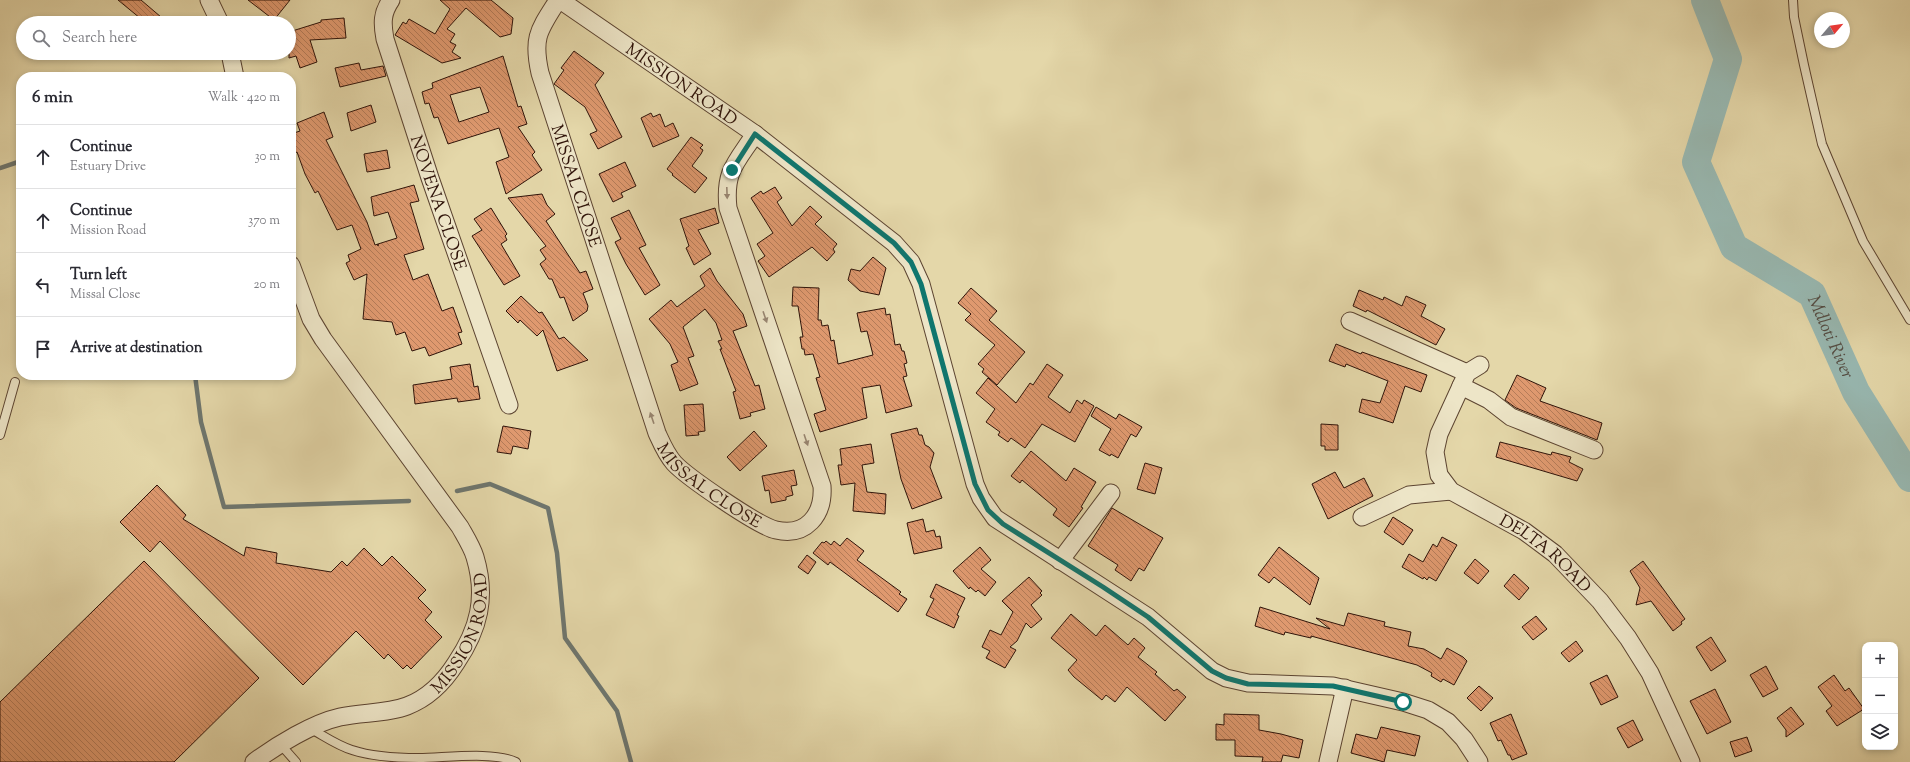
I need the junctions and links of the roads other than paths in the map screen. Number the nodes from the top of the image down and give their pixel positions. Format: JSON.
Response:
{"nodes":[{"id":1,"x":209,"y":0,"type":"edge"},
{"id":2,"x":391,"y":0,"type":"edge"},
{"id":3,"x":559,"y":0,"type":"edge"},
{"id":4,"x":1793,"y":0,"type":"edge"},
{"id":5,"x":217,"y":16,"type":"edge"},
{"id":6,"x":231,"y":60,"type":"edge"},
{"id":7,"x":234,"y":72,"type":"edge"},
{"id":8,"x":755,"y":134,"type":"junction"},
{"id":9,"x":296,"y":279,"type":"edge"},
{"id":10,"x":1910,"y":320,"type":"edge"},
{"id":11,"x":1350,"y":321,"type":"dead end"},
{"id":12,"x":1469,"y":375,"type":"junction"},
{"id":13,"x":15,"y":382,"type":"dead end"},
{"id":14,"x":509,"y":405,"type":"dead end"},
{"id":15,"x":0,"y":435,"type":"edge"},
{"id":16,"x":1594,"y":450,"type":"dead end"},
{"id":17,"x":1451,"y":491,"type":"junction"},
{"id":18,"x":1111,"y":493,"type":"dead end"},
{"id":19,"x":1362,"y":517,"type":"dead end"},
{"id":20,"x":1060,"y":561,"type":"junction"},
{"id":21,"x":1345,"y":688,"type":"junction"},
{"id":22,"x":311,"y":729,"type":"junction"},
{"id":23,"x":281,"y":745,"type":"junction"},
{"id":24,"x":254,"y":762,"type":"edge"},
{"id":25,"x":296,"y":762,"type":"edge"},
{"id":26,"x":516,"y":762,"type":"edge"},
{"id":27,"x":1328,"y":762,"type":"edge"},
{"id":28,"x":1479,"y":762,"type":"edge"},
{"id":29,"x":1691,"y":762,"type":"edge"}],
"edges":[{"from":1,"to":5,"type":"street"},
{"from":2,"to":14,"type":"street","name":"NOVENA CLOSE"},
{"from":3,"to":8,"type":"street","name":"MISSION ROAD"},
{"from":8,"to":3,"type":"street","name":"MISSAL CLOSE","one_way":true},
{"from":4,"to":10,"type":"lane"},
{"from":6,"to":7,"type":"street"},
{"from":8,"to":20,"type":"street","name":"MISSION ROAD"},
{"from":9,"to":22,"type":"street","name":"MISSION ROAD"},
{"from":11,"to":12,"type":"street"},
{"from":12,"to":16,"type":"street"},
{"from":12,"to":17,"type":"street","name":"DELTA ROAD"},
{"from":13,"to":15,"type":"lane"},
{"from":17,"to":19,"type":"street"},
{"from":17,"to":29,"type":"street","name":"DELTA ROAD"},
{"from":18,"to":20,"type":"street"},
{"from":20,"to":21,"type":"street","name":"MISSION ROAD"},
{"from":21,"to":27,"type":"street"},
{"from":21,"to":28,"type":"street","name":"MISSION ROAD"},
{"from":22,"to":23,"type":"street","name":"MISSION ROAD"},
{"from":22,"to":26,"type":"lane"},
{"from":23,"to":24,"type":"street","name":"MISSION ROAD"},
{"from":23,"to":25,"type":"lane"}]}
